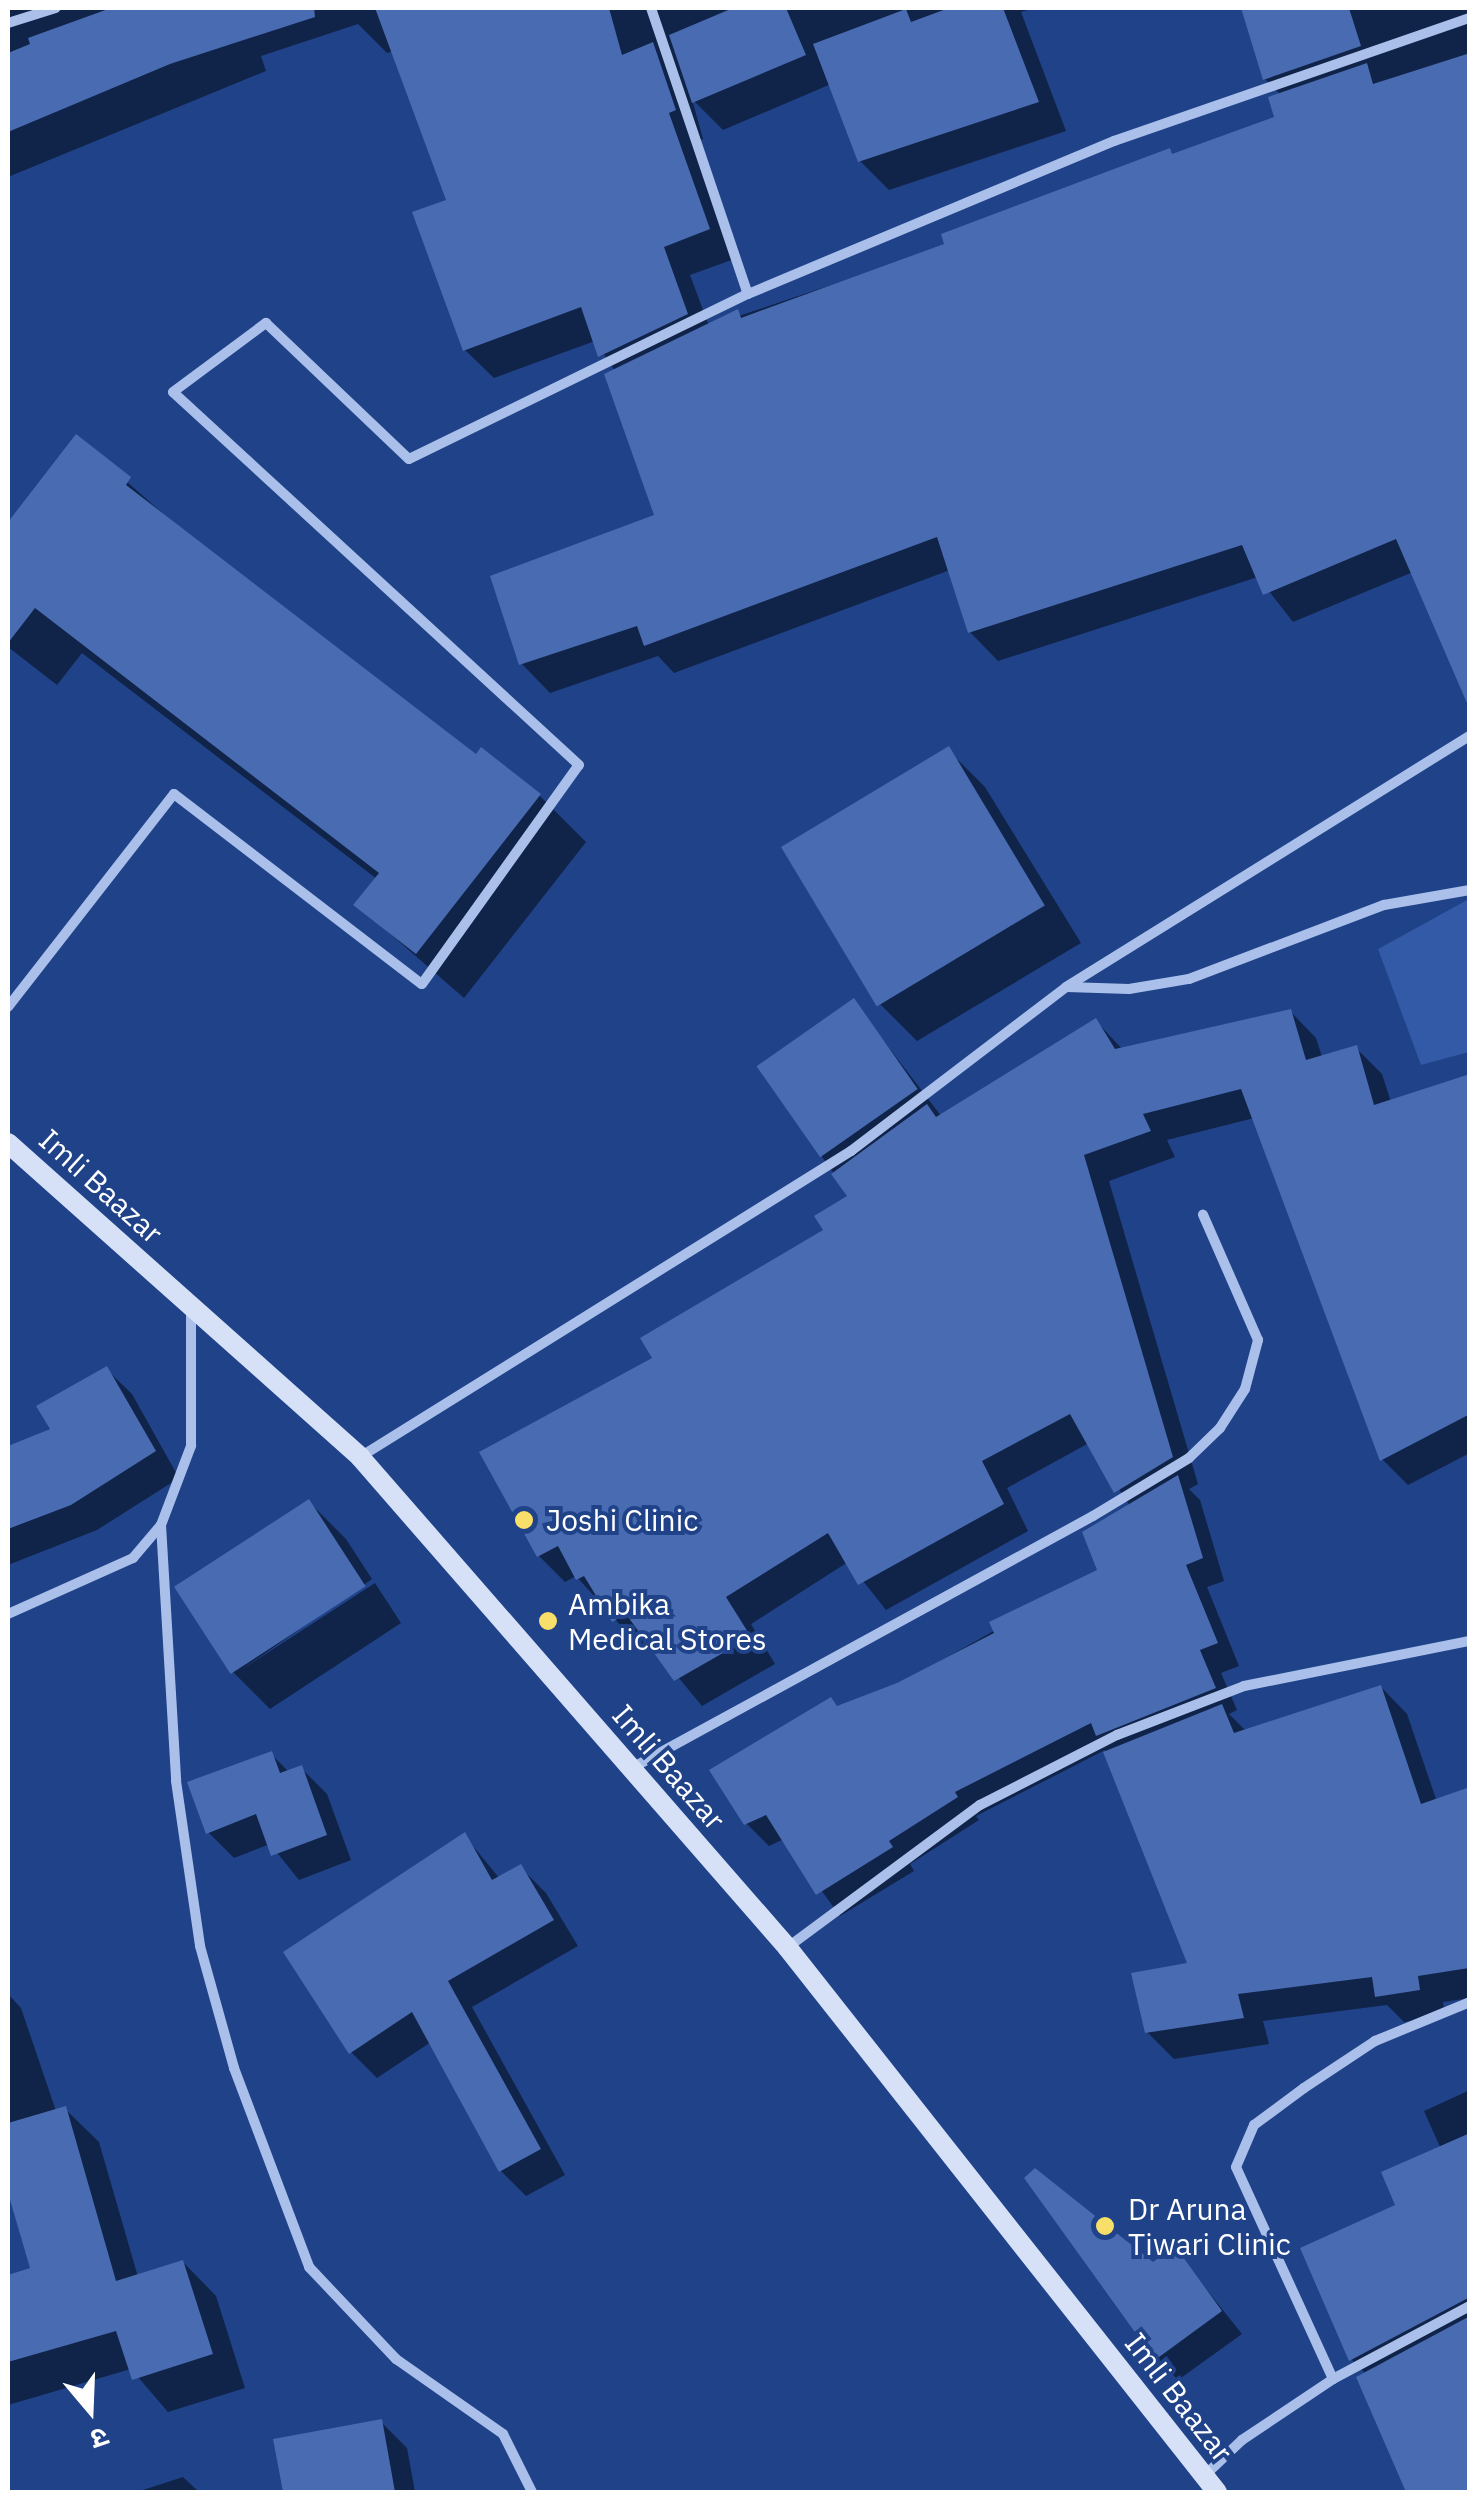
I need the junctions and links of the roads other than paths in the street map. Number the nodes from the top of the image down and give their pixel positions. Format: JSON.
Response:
{"nodes":[{"id":1,"x":56,"y":8,"type":"edge"},
{"id":2,"x":651,"y":8,"type":"edge"},
{"id":3,"x":1470,"y":18,"type":"edge"},
{"id":4,"x":8,"y":23,"type":"edge"},
{"id":5,"x":748,"y":294,"type":"junction"},
{"id":6,"x":1470,"y":736,"type":"edge"},
{"id":7,"x":1470,"y":890,"type":"edge"},
{"id":8,"x":1066,"y":987,"type":"junction"},
{"id":9,"x":8,"y":1007,"type":"edge"},
{"id":10,"x":8,"y":1143,"type":"edge"},
{"id":11,"x":1203,"y":1215,"type":"dead end"},
{"id":12,"x":191,"y":1306,"type":"junction"},
{"id":13,"x":360,"y":1457,"type":"junction"},
{"id":14,"x":162,"y":1525,"type":"junction"},
{"id":15,"x":8,"y":1614,"type":"edge"},
{"id":16,"x":1470,"y":1640,"type":"edge"},
{"id":17,"x":629,"y":1769,"type":"junction"},
{"id":18,"x":788,"y":1947,"type":"junction"},
{"id":19,"x":1470,"y":2002,"type":"edge"},
{"id":20,"x":1470,"y":2306,"type":"edge"},
{"id":21,"x":1334,"y":2378,"type":"junction"},
{"id":22,"x":1210,"y":2485,"type":"edge"},
{"id":23,"x":532,"y":2492,"type":"edge"}],
"edges":[{"from":1,"to":4,"type":"street"},
{"from":2,"to":5,"type":"street"},
{"from":3,"to":5,"type":"street"},
{"from":5,"to":9,"type":"street"},
{"from":6,"to":8,"type":"street"},
{"from":7,"to":8,"type":"street"},
{"from":8,"to":13,"type":"street"},
{"from":10,"to":12,"type":"main road","name":"Imli Baazar"},
{"from":11,"to":17,"type":"street"},
{"from":12,"to":13,"type":"main road","name":"Imli Baazar"},
{"from":12,"to":14,"type":"street"},
{"from":13,"to":17,"type":"main road","name":"Imli Baazar"},
{"from":14,"to":15,"type":"street"},
{"from":14,"to":23,"type":"street"},
{"from":16,"to":18,"type":"street"},
{"from":17,"to":18,"type":"main road","name":"Imli Baazar"},
{"from":18,"to":22,"type":"main road","name":"Imli Baazar"},
{"from":19,"to":21,"type":"street"},
{"from":20,"to":21,"type":"street"},
{"from":21,"to":22,"type":"street"}]}
